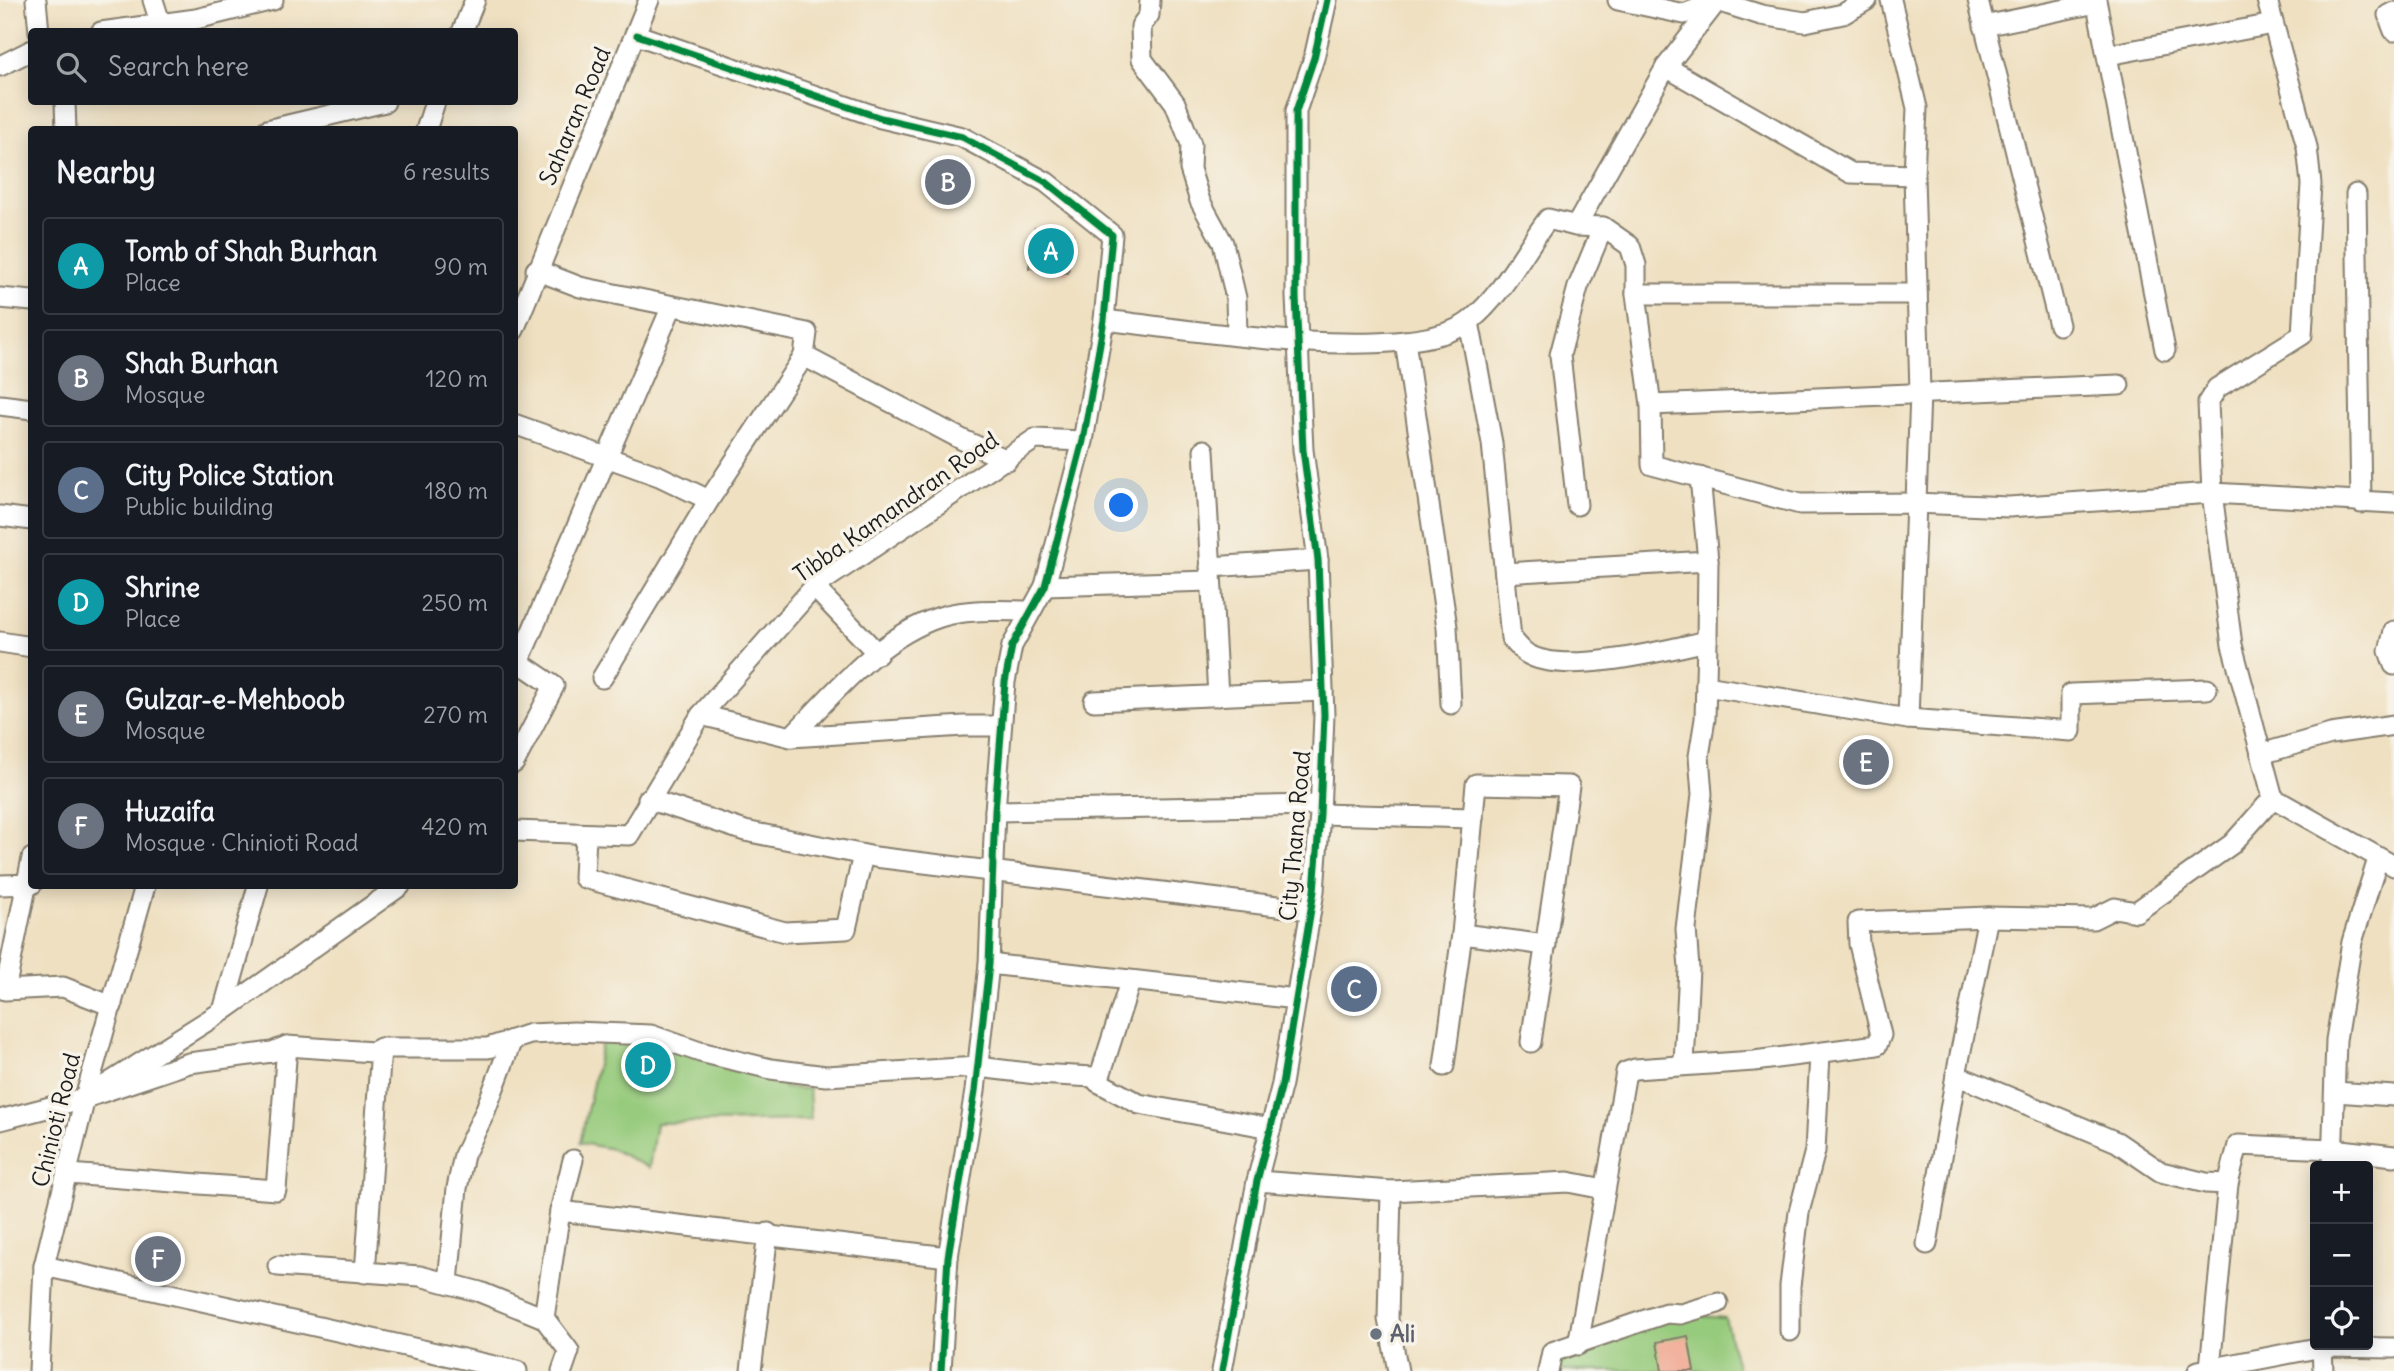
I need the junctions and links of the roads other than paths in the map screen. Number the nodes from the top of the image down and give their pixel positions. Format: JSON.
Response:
{"nodes":[{"id":1,"x":36,"y":0,"type":"edge"},
{"id":2,"x":153,"y":0,"type":"edge"},
{"id":3,"x":273,"y":0,"type":"edge"},
{"id":4,"x":475,"y":0,"type":"edge"},
{"id":5,"x":649,"y":0,"type":"edge"},
{"id":6,"x":1150,"y":0,"type":"edge"},
{"id":7,"x":1327,"y":0,"type":"edge"},
{"id":8,"x":1618,"y":0,"type":"edge"},
{"id":9,"x":1867,"y":0,"type":"edge"},
{"id":10,"x":1891,"y":0,"type":"edge"},
{"id":11,"x":1978,"y":0,"type":"edge"},
{"id":12,"x":2267,"y":0,"type":"edge"},
{"id":13,"x":1718,"y":1,"type":"edge"},
{"id":14,"x":2096,"y":1,"type":"edge"},
{"id":15,"x":2394,"y":12,"type":"edge"},
{"id":16,"x":160,"y":22,"type":"junction"},
{"id":17,"x":2273,"y":24,"type":"junction"},
{"id":18,"x":1984,"y":26,"type":"junction"},
{"id":19,"x":39,"y":28,"type":"edge"},
{"id":20,"x":125,"y":28,"type":"edge"},
{"id":21,"x":464,"y":28,"type":"edge"},
{"id":22,"x":2394,"y":31,"type":"edge"},
{"id":23,"x":637,"y":35,"type":"junction"},
{"id":24,"x":28,"y":52,"type":"edge"},
{"id":25,"x":2108,"y":55,"type":"junction"},
{"id":26,"x":0,"y":66,"type":"edge"},
{"id":27,"x":1665,"y":67,"type":"junction"},
{"id":28,"x":65,"y":105,"type":"edge"},
{"id":29,"x":372,"y":105,"type":"edge"},
{"id":30,"x":434,"y":105,"type":"edge"},
{"id":31,"x":66,"y":126,"type":"edge"},
{"id":32,"x":284,"y":126,"type":"edge"},
{"id":33,"x":427,"y":126,"type":"edge"},
{"id":34,"x":1914,"y":174,"type":"junction"},
{"id":35,"x":2356,"y":194,"type":"dead end"},
{"id":36,"x":1576,"y":226,"type":"junction"},
{"id":37,"x":1603,"y":227,"type":"junction"},
{"id":38,"x":536,"y":270,"type":"junction"},
{"id":39,"x":1636,"y":294,"type":"junction"},
{"id":40,"x":1917,"y":295,"type":"junction"},
{"id":41,"x":0,"y":298,"type":"edge"},
{"id":42,"x":28,"y":301,"type":"edge"},
{"id":43,"x":672,"y":306,"type":"junction"},
{"id":44,"x":518,"y":319,"type":"edge"},
{"id":45,"x":1104,"y":320,"type":"junction"},
{"id":46,"x":1469,"y":322,"type":"junction"},
{"id":47,"x":2059,"y":325,"type":"dead end"},
{"id":48,"x":1237,"y":334,"type":"junction"},
{"id":49,"x":1298,"y":340,"type":"junction"},
{"id":50,"x":1405,"y":341,"type":"junction"},
{"id":51,"x":2165,"y":349,"type":"dead end"},
{"id":52,"x":804,"y":356,"type":"junction"},
{"id":53,"x":2119,"y":385,"type":"dead end"},
{"id":54,"x":1920,"y":393,"type":"junction"},
{"id":55,"x":0,"y":405,"type":"edge"},
{"id":56,"x":1651,"y":405,"type":"junction"},
{"id":57,"x":28,"y":408,"type":"edge"},
{"id":58,"x":518,"y":425,"type":"edge"},
{"id":59,"x":1083,"y":441,"type":"junction"},
{"id":60,"x":1204,"y":450,"type":"dead end"},
{"id":61,"x":607,"y":457,"type":"junction"},
{"id":62,"x":1007,"y":460,"type":"junction"},
{"id":63,"x":1700,"y":477,"type":"junction"},
{"id":64,"x":2212,"y":493,"type":"junction"},
{"id":65,"x":709,"y":500,"type":"junction"},
{"id":66,"x":1915,"y":503,"type":"junction"},
{"id":67,"x":2361,"y":503,"type":"junction"},
{"id":68,"x":2394,"y":503,"type":"edge"},
{"id":69,"x":1577,"y":505,"type":"dead end"},
{"id":70,"x":0,"y":516,"type":"edge"},
{"id":71,"x":28,"y":520,"type":"edge"},
{"id":72,"x":1318,"y":561,"type":"junction"},
{"id":73,"x":1708,"y":561,"type":"junction"},
{"id":74,"x":1505,"y":573,"type":"junction"},
{"id":75,"x":1210,"y":574,"type":"junction"},
{"id":76,"x":1045,"y":586,"type":"junction"},
{"id":77,"x":814,"y":587,"type":"junction"},
{"id":78,"x":1031,"y":611,"type":"junction"},
{"id":79,"x":2394,"y":631,"type":"edge"},
{"id":80,"x":1707,"y":641,"type":"junction"},
{"id":81,"x":0,"y":642,"type":"edge"},
{"id":82,"x":28,"y":646,"type":"edge"},
{"id":83,"x":878,"y":654,"type":"junction"},
{"id":84,"x":518,"y":658,"type":"edge"},
{"id":85,"x":518,"y":661,"type":"edge"},
{"id":86,"x":2394,"y":665,"type":"edge"},
{"id":87,"x":602,"y":678,"type":"dead end"},
{"id":88,"x":1706,"y":686,"type":"junction"},
{"id":89,"x":2207,"y":688,"type":"dead end"},
{"id":90,"x":1323,"y":691,"type":"junction"},
{"id":91,"x":1218,"y":696,"type":"junction"},
{"id":92,"x":1094,"y":701,"type":"dead end"},
{"id":93,"x":1451,"y":704,"type":"dead end"},
{"id":94,"x":701,"y":715,"type":"junction"},
{"id":95,"x":1909,"y":719,"type":"junction"},
{"id":96,"x":2394,"y":725,"type":"edge"},
{"id":97,"x":1000,"y":726,"type":"junction"},
{"id":98,"x":791,"y":737,"type":"junction"},
{"id":99,"x":2261,"y":754,"type":"junction"},
{"id":100,"x":518,"y":755,"type":"edge"},
{"id":101,"x":2273,"y":798,"type":"junction"},
{"id":102,"x":648,"y":799,"type":"junction"},
{"id":103,"x":1319,"y":810,"type":"junction"},
{"id":104,"x":995,"y":811,"type":"junction"},
{"id":105,"x":1473,"y":818,"type":"junction"},
{"id":106,"x":518,"y":831,"type":"edge"},
{"id":107,"x":586,"y":835,"type":"junction"},
{"id":108,"x":863,"y":855,"type":"junction"},
{"id":109,"x":2386,"y":863,"type":"edge"},
{"id":110,"x":992,"y":873,"type":"junction"},
{"id":111,"x":28,"y":884,"type":"edge"},
{"id":112,"x":0,"y":885,"type":"edge"},
{"id":113,"x":28,"y":888,"type":"edge"},
{"id":114,"x":144,"y":889,"type":"edge"},
{"id":115,"x":257,"y":889,"type":"edge"},
{"id":116,"x":396,"y":889,"type":"edge"},
{"id":117,"x":1310,"y":909,"type":"junction"},
{"id":118,"x":1988,"y":917,"type":"junction"},
{"id":119,"x":1462,"y":934,"type":"junction"},
{"id":120,"x":1546,"y":945,"type":"junction"},
{"id":121,"x":989,"y":964,"type":"junction"},
{"id":122,"x":1130,"y":982,"type":"junction"},
{"id":123,"x":1296,"y":999,"type":"junction"},
{"id":124,"x":112,"y":1006,"type":"junction"},
{"id":125,"x":223,"y":1011,"type":"junction"},
{"id":126,"x":512,"y":1040,"type":"junction"},
{"id":127,"x":1531,"y":1042,"type":"dead end"},
{"id":128,"x":288,"y":1046,"type":"junction"},
{"id":129,"x":381,"y":1048,"type":"junction"},
{"id":130,"x":1820,"y":1054,"type":"junction"},
{"id":131,"x":1685,"y":1063,"type":"junction"},
{"id":132,"x":1444,"y":1066,"type":"dead end"},
{"id":133,"x":978,"y":1067,"type":"junction"},
{"id":134,"x":1956,"y":1075,"type":"junction"},
{"id":135,"x":1098,"y":1082,"type":"junction"},
{"id":136,"x":2335,"y":1092,"type":"junction"},
{"id":137,"x":2394,"y":1096,"type":"edge"},
{"id":138,"x":86,"y":1098,"type":"junction"},
{"id":139,"x":0,"y":1120,"type":"edge"},
{"id":140,"x":1271,"y":1128,"type":"junction"},
{"id":141,"x":2394,"y":1156,"type":"edge"},
{"id":142,"x":2333,"y":1158,"type":"edge"},
{"id":143,"x":573,"y":1160,"type":"dead end"},
{"id":144,"x":69,"y":1174,"type":"junction"},
{"id":145,"x":1257,"y":1181,"type":"junction"},
{"id":146,"x":2228,"y":1184,"type":"junction"},
{"id":147,"x":1604,"y":1189,"type":"junction"},
{"id":148,"x":1391,"y":1191,"type":"junction"},
{"id":149,"x":560,"y":1211,"type":"junction"},
{"id":150,"x":768,"y":1234,"type":"junction"},
{"id":151,"x":1927,"y":1244,"type":"dead end"},
{"id":152,"x":948,"y":1257,"type":"junction"},
{"id":153,"x":44,"y":1266,"type":"junction"},
{"id":154,"x":278,"y":1266,"type":"dead end"},
{"id":155,"x":365,"y":1273,"type":"junction"},
{"id":156,"x":448,"y":1282,"type":"junction"},
{"id":157,"x":1718,"y":1303,"type":"dead end"},
{"id":158,"x":544,"y":1318,"type":"junction"},
{"id":159,"x":1790,"y":1331,"type":"dead end"},
{"id":160,"x":1578,"y":1345,"type":"junction"},
{"id":161,"x":2373,"y":1347,"type":"edge"},
{"id":162,"x":2310,"y":1348,"type":"edge"},
{"id":163,"x":2394,"y":1348,"type":"edge"},
{"id":164,"x":2322,"y":1350,"type":"edge"},
{"id":165,"x":2203,"y":1370,"type":"edge"},
{"id":166,"x":38,"y":1371,"type":"edge"},
{"id":167,"x":517,"y":1371,"type":"edge"},
{"id":168,"x":562,"y":1371,"type":"edge"},
{"id":169,"x":751,"y":1371,"type":"edge"},
{"id":170,"x":941,"y":1371,"type":"edge"},
{"id":171,"x":1223,"y":1371,"type":"edge"},
{"id":172,"x":1398,"y":1371,"type":"edge"},
{"id":173,"x":1548,"y":1371,"type":"edge"},
{"id":174,"x":2322,"y":1371,"type":"edge"}],
"edges":[{"from":1,"to":19,"type":"street"},
{"from":2,"to":16,"type":"street"},
{"from":3,"to":16,"type":"street"},
{"from":4,"to":21,"type":"street"},
{"from":5,"to":23,"type":"street","name":"Saharan Road"},
{"from":6,"to":48,"type":"street"},
{"from":7,"to":49,"type":"street","name":"City Thana Road"},
{"from":8,"to":13,"type":"street"},
{"from":9,"to":13,"type":"street"},
{"from":10,"to":34,"type":"street"},
{"from":11,"to":18,"type":"street"},
{"from":12,"to":17,"type":"street"},
{"from":13,"to":27,"type":"street"},
{"from":14,"to":18,"type":"street"},
{"from":14,"to":25,"type":"street"},
{"from":15,"to":22,"type":"street"},
{"from":16,"to":20,"type":"street"},
{"from":17,"to":25,"type":"street"},
{"from":17,"to":64,"type":"street"},
{"from":18,"to":47,"type":"street"},
{"from":23,"to":38,"type":"street","name":"Saharan Road"},
{"from":23,"to":45,"type":"street"},
{"from":24,"to":26,"type":"street"},
{"from":25,"to":51,"type":"street"},
{"from":27,"to":34,"type":"street"},
{"from":27,"to":36,"type":"street"},
{"from":28,"to":31,"type":"street"},
{"from":29,"to":32,"type":"street"},
{"from":30,"to":33,"type":"street"},
{"from":34,"to":40,"type":"street"},
{"from":35,"to":67,"type":"street"},
{"from":36,"to":37,"type":"street"},
{"from":36,"to":46,"type":"street"},
{"from":37,"to":39,"type":"street"},
{"from":37,"to":69,"type":"street"},
{"from":38,"to":43,"type":"street"},
{"from":38,"to":44,"type":"street","name":"Saharan Road"},
{"from":39,"to":40,"type":"street"},
{"from":39,"to":56,"type":"street"},
{"from":40,"to":54,"type":"street"},
{"from":41,"to":42,"type":"street"},
{"from":43,"to":52,"type":"street"},
{"from":43,"to":61,"type":"street"},
{"from":45,"to":48,"type":"street"},
{"from":45,"to":59,"type":"street"},
{"from":46,"to":50,"type":"street"},
{"from":46,"to":74,"type":"street"},
{"from":48,"to":49,"type":"street"},
{"from":49,"to":50,"type":"street"},
{"from":49,"to":72,"type":"street","name":"City Thana Road"},
{"from":50,"to":93,"type":"street"},
{"from":52,"to":62,"type":"street"},
{"from":52,"to":65,"type":"street"},
{"from":53,"to":54,"type":"street"},
{"from":54,"to":56,"type":"street"},
{"from":54,"to":66,"type":"street"},
{"from":55,"to":57,"type":"street"},
{"from":56,"to":63,"type":"street"},
{"from":58,"to":61,"type":"street"},
{"from":59,"to":62,"type":"street","name":"Tibba Kamandran Road"},
{"from":59,"to":76,"type":"street"},
{"from":60,"to":75,"type":"street"},
{"from":61,"to":65,"type":"street"},
{"from":61,"to":84,"type":"street"},
{"from":62,"to":77,"type":"street","name":"Tibba Kamandran Road"},
{"from":63,"to":66,"type":"street"},
{"from":63,"to":73,"type":"street"},
{"from":64,"to":66,"type":"street"},
{"from":64,"to":67,"type":"street"},
{"from":64,"to":99,"type":"street"},
{"from":65,"to":87,"type":"street"},
{"from":66,"to":95,"type":"street"},
{"from":67,"to":68,"type":"street"},
{"from":70,"to":71,"type":"street"},
{"from":72,"to":75,"type":"street"},
{"from":72,"to":90,"type":"street","name":"City Thana Road"},
{"from":73,"to":74,"type":"street"},
{"from":73,"to":80,"type":"street"},
{"from":74,"to":80,"type":"street"},
{"from":75,"to":76,"type":"street"},
{"from":75,"to":91,"type":"street"},
{"from":76,"to":78,"type":"street"},
{"from":77,"to":83,"type":"street"},
{"from":77,"to":94,"type":"street","name":"Tibba Kamandran Road"},
{"from":78,"to":83,"type":"street"},
{"from":78,"to":97,"type":"street"},
{"from":79,"to":86,"type":"street"},
{"from":80,"to":88,"type":"street"},
{"from":81,"to":82,"type":"street"},
{"from":83,"to":98,"type":"street"},
{"from":85,"to":100,"type":"street"},
{"from":88,"to":95,"type":"street"},
{"from":88,"to":131,"type":"street"},
{"from":89,"to":95,"type":"street"},
{"from":90,"to":91,"type":"street"},
{"from":90,"to":103,"type":"street","name":"City Thana Road"},
{"from":91,"to":92,"type":"street"},
{"from":94,"to":98,"type":"street"},
{"from":94,"to":102,"type":"street","name":"Tibba Kamandran Road"},
{"from":96,"to":99,"type":"street"},
{"from":97,"to":98,"type":"street"},
{"from":97,"to":104,"type":"street"},
{"from":99,"to":101,"type":"street"},
{"from":101,"to":109,"type":"street"},
{"from":101,"to":118,"type":"street"},
{"from":102,"to":107,"type":"street","name":"Tibba Kamandran Road"},
{"from":102,"to":108,"type":"street"},
{"from":103,"to":104,"type":"street"},
{"from":103,"to":105,"type":"street"},
{"from":103,"to":117,"type":"street","name":"City Thana Road"},
{"from":104,"to":110,"type":"street"},
{"from":105,"to":119,"type":"street"},
{"from":105,"to":120,"type":"street"},
{"from":106,"to":107,"type":"street","name":"Tibba Kamandran Road"},
{"from":107,"to":108,"type":"street"},
{"from":108,"to":110,"type":"street"},
{"from":109,"to":136,"type":"street"},
{"from":110,"to":117,"type":"street"},
{"from":110,"to":121,"type":"street"},
{"from":111,"to":112,"type":"street"},
{"from":113,"to":124,"type":"street"},
{"from":114,"to":124,"type":"street","name":"Chinioti Road"},
{"from":115,"to":125,"type":"street"},
{"from":116,"to":125,"type":"street"},
{"from":117,"to":123,"type":"street","name":"City Thana Road"},
{"from":118,"to":130,"type":"street"},
{"from":118,"to":134,"type":"street"},
{"from":119,"to":120,"type":"street"},
{"from":119,"to":132,"type":"street"},
{"from":120,"to":127,"type":"street"},
{"from":121,"to":122,"type":"street"},
{"from":121,"to":133,"type":"street"},
{"from":122,"to":123,"type":"street"},
{"from":122,"to":135,"type":"street"},
{"from":123,"to":140,"type":"street","name":"City Thana Road"},
{"from":124,"to":138,"type":"street","name":"Chinioti Road"},
{"from":125,"to":138,"type":"street"},
{"from":126,"to":129,"type":"street"},
{"from":126,"to":133,"type":"street"},
{"from":126,"to":156,"type":"street"},
{"from":128,"to":129,"type":"street"},
{"from":128,"to":138,"type":"street"},
{"from":128,"to":144,"type":"street"},
{"from":129,"to":155,"type":"street"},
{"from":130,"to":131,"type":"street"},
{"from":130,"to":159,"type":"street"},
{"from":131,"to":147,"type":"street"},
{"from":133,"to":135,"type":"street"},
{"from":133,"to":152,"type":"street"},
{"from":134,"to":146,"type":"street"},
{"from":134,"to":151,"type":"street"},
{"from":135,"to":140,"type":"street"},
{"from":136,"to":137,"type":"street"},
{"from":136,"to":142,"type":"street"},
{"from":138,"to":139,"type":"street"},
{"from":138,"to":144,"type":"street","name":"Chinioti Road"},
{"from":140,"to":145,"type":"street","name":"City Thana Road"},
{"from":141,"to":142,"type":"street"},
{"from":142,"to":146,"type":"street"},
{"from":143,"to":149,"type":"street"},
{"from":144,"to":153,"type":"street","name":"Chinioti Road"},
{"from":145,"to":148,"type":"street"},
{"from":145,"to":171,"type":"street","name":"City Thana Road"},
{"from":146,"to":165,"type":"street"},
{"from":147,"to":148,"type":"street"},
{"from":147,"to":160,"type":"street"},
{"from":148,"to":172,"type":"street"},
{"from":149,"to":150,"type":"street"},
{"from":149,"to":158,"type":"street"},
{"from":150,"to":152,"type":"street"},
{"from":150,"to":169,"type":"street"},
{"from":152,"to":170,"type":"street"},
{"from":153,"to":166,"type":"street","name":"Chinioti Road"},
{"from":153,"to":167,"type":"street"},
{"from":154,"to":155,"type":"street"},
{"from":155,"to":156,"type":"street"},
{"from":156,"to":158,"type":"street"},
{"from":157,"to":160,"type":"street"},
{"from":158,"to":168,"type":"street"},
{"from":160,"to":173,"type":"street"},
{"from":161,"to":163,"type":"street"},
{"from":162,"to":165,"type":"street"},
{"from":164,"to":174,"type":"street"}]}
